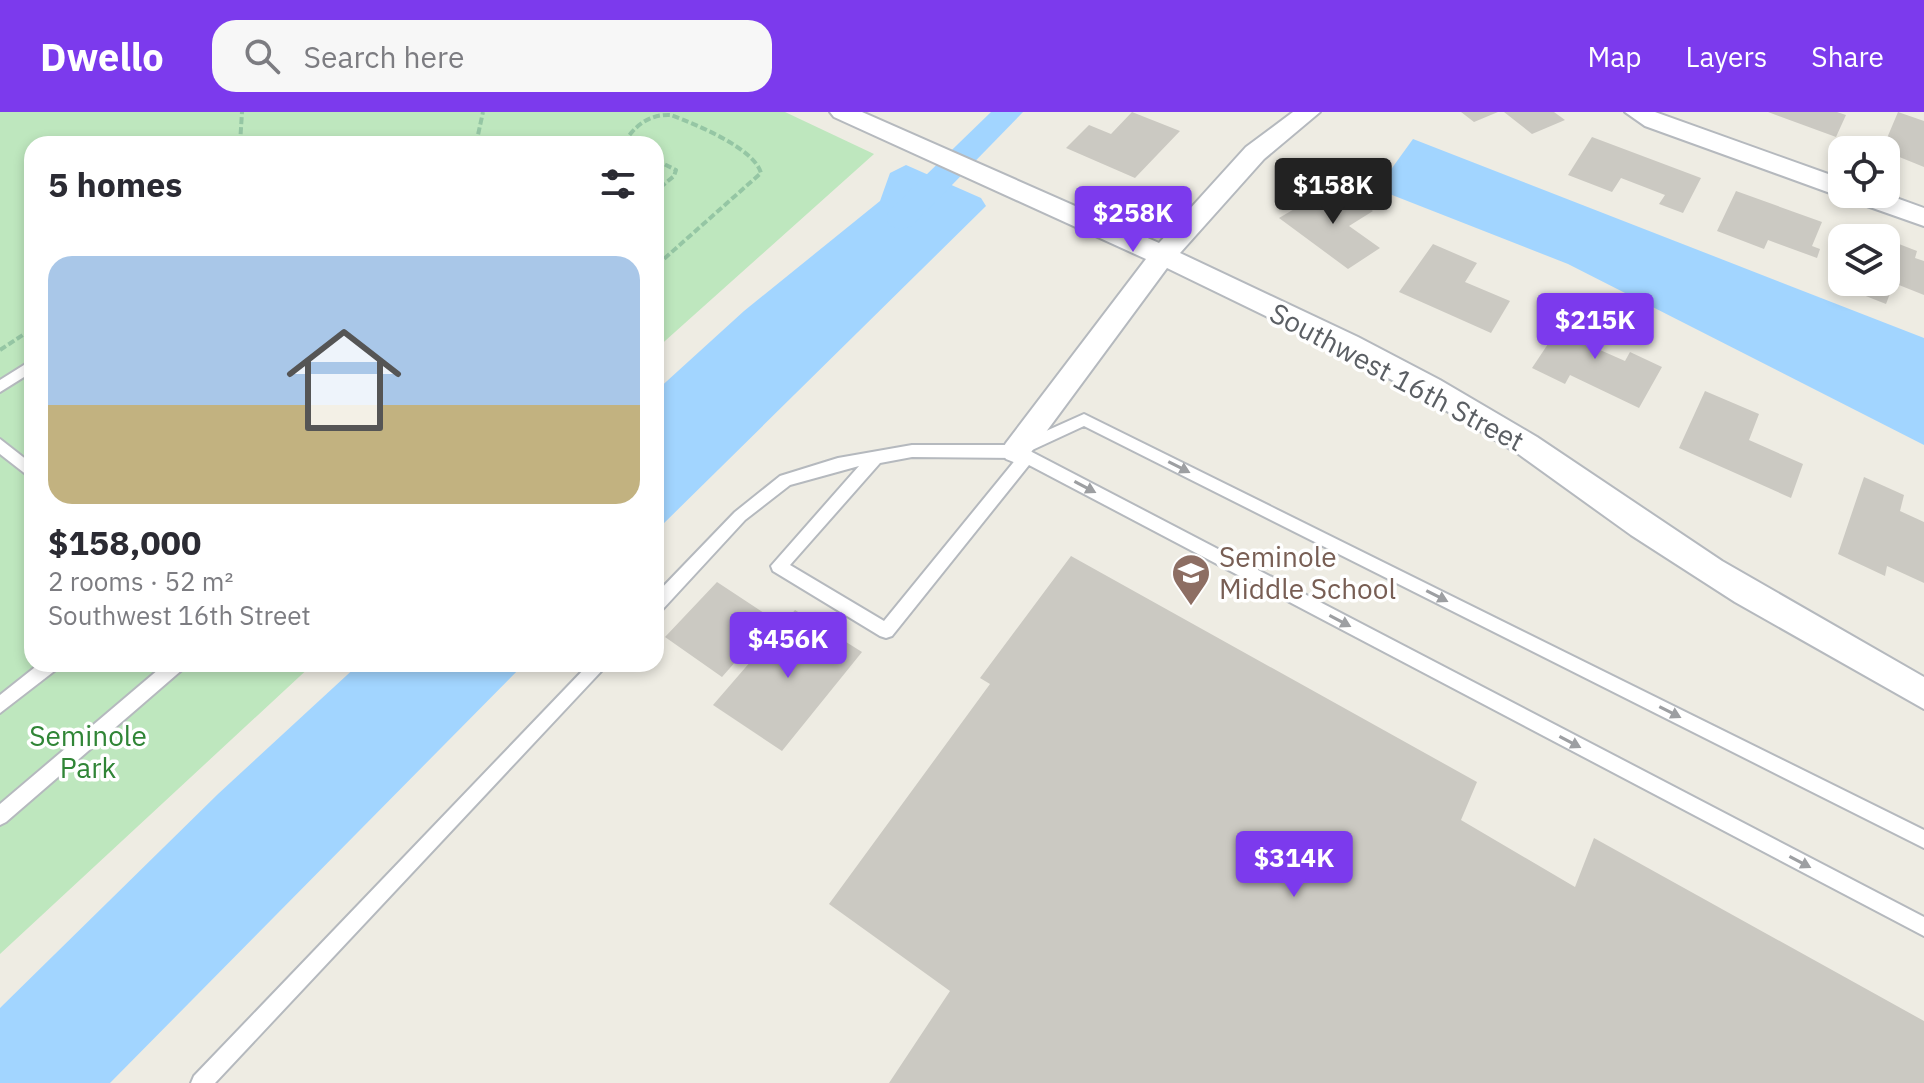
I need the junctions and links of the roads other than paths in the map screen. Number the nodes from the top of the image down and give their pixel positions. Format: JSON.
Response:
{"nodes":[{"id":1,"x":842,"y":112,"type":"edge"},
{"id":2,"x":1308,"y":112,"type":"edge"},
{"id":3,"x":1637,"y":112,"type":"edge"},
{"id":4,"x":1828,"y":183,"type":"edge"},
{"id":5,"x":1899,"y":208,"type":"edge"},
{"id":6,"x":1924,"y":217,"type":"edge"},
{"id":7,"x":1163,"y":255,"type":"junction"},
{"id":8,"x":24,"y":370,"type":"edge"},
{"id":9,"x":0,"y":387,"type":"edge"},
{"id":10,"x":0,"y":445,"type":"edge"},
{"id":11,"x":1021,"y":454,"type":"junction"},
{"id":12,"x":876,"y":457,"type":"junction"},
{"id":13,"x":24,"y":466,"type":"edge"},
{"id":14,"x":664,"y":597,"type":"edge"},
{"id":15,"x":41,"y":672,"type":"edge"},
{"id":16,"x":168,"y":672,"type":"edge"},
{"id":17,"x":592,"y":672,"type":"edge"},
{"id":18,"x":1924,"y":694,"type":"edge"},
{"id":19,"x":0,"y":705,"type":"edge"},
{"id":20,"x":0,"y":816,"type":"edge"},
{"id":21,"x":1924,"y":839,"type":"edge"},
{"id":22,"x":1924,"y":927,"type":"edge"},
{"id":23,"x":201,"y":1083,"type":"edge"}],
"edges":[{"from":1,"to":7,"type":"street","name":"Southwest 16th Street"},
{"from":2,"to":7,"type":"street"},
{"from":3,"to":4,"type":"street"},
{"from":5,"to":6,"type":"street"},
{"from":7,"to":11,"type":"street"},
{"from":7,"to":18,"type":"street","name":"Southwest 16th Street"},
{"from":8,"to":9,"type":"lane"},
{"from":10,"to":13,"type":"lane"},
{"from":11,"to":12,"type":"lane"},
{"from":11,"to":12,"type":"lane"},
{"from":11,"to":21,"type":"lane","one_way":true},
{"from":11,"to":22,"type":"lane","one_way":true},
{"from":12,"to":14,"type":"lane"},
{"from":15,"to":19,"type":"lane"},
{"from":16,"to":20,"type":"lane"},
{"from":17,"to":23,"type":"lane"}]}
